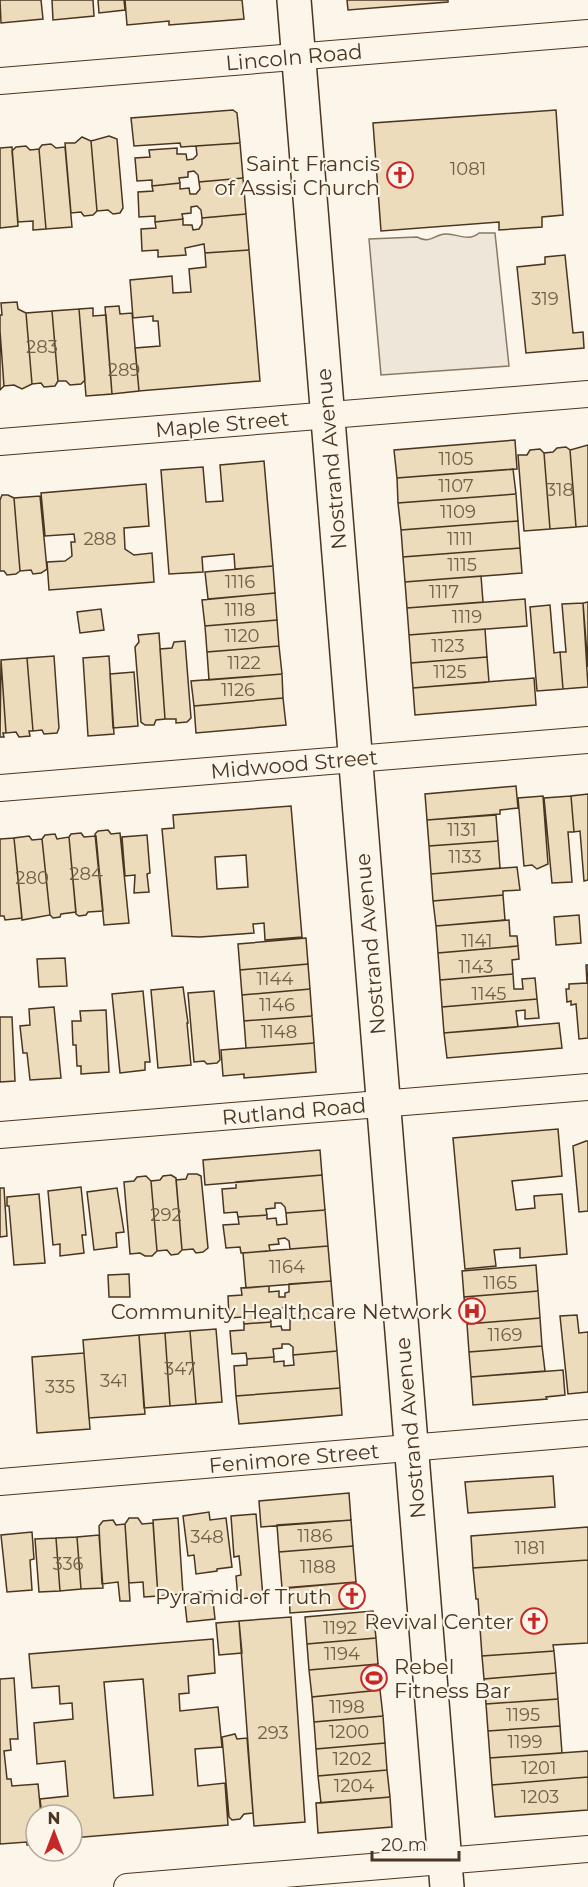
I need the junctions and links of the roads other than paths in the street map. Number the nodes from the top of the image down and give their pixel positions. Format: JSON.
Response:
{"nodes":[{"id":1,"x":294,"y":0,"type":"edge"},
{"id":2,"x":588,"y":33,"type":"edge"},
{"id":3,"x":298,"y":57,"type":"junction"},
{"id":4,"x":0,"y":81,"type":"edge"},
{"id":5,"x":588,"y":394,"type":"edge"},
{"id":6,"x":328,"y":416,"type":"junction"},
{"id":7,"x":0,"y":442,"type":"edge"},
{"id":8,"x":588,"y":740,"type":"edge"},
{"id":9,"x":355,"y":759,"type":"junction"},
{"id":10,"x":0,"y":788,"type":"edge"},
{"id":11,"x":588,"y":1087,"type":"edge"},
{"id":12,"x":383,"y":1104,"type":"junction"},
{"id":13,"x":0,"y":1135,"type":"edge"},
{"id":14,"x":588,"y":1433,"type":"edge"},
{"id":15,"x":412,"y":1448,"type":"junction"},
{"id":16,"x":0,"y":1482,"type":"edge"},
{"id":17,"x":588,"y":1849,"type":"edge"},
{"id":18,"x":446,"y":1874,"type":"edge"},
{"id":19,"x":127,"y":1887,"type":"edge"}],
"edges":[{"from":1,"to":3,"type":"main road","name":"Nostrand Avenue"},
{"from":2,"to":3,"type":"street","name":"Lincoln Road"},
{"from":3,"to":4,"type":"street","name":"Lincoln Road"},
{"from":3,"to":6,"type":"main road","name":"Nostrand Avenue"},
{"from":5,"to":6,"type":"street","name":"Maple Street"},
{"from":6,"to":7,"type":"street","name":"Maple Street"},
{"from":6,"to":9,"type":"main road","name":"Nostrand Avenue"},
{"from":8,"to":9,"type":"street","name":"Midwood Street"},
{"from":9,"to":10,"type":"street","name":"Midwood Street"},
{"from":9,"to":12,"type":"main road","name":"Nostrand Avenue"},
{"from":11,"to":12,"type":"street","name":"Rutland Road"},
{"from":12,"to":13,"type":"street","name":"Rutland Road"},
{"from":12,"to":15,"type":"main road","name":"Nostrand Avenue"},
{"from":14,"to":15,"type":"street","name":"Fenimore Street"},
{"from":15,"to":16,"type":"street","name":"Fenimore Street"},
{"from":15,"to":18,"type":"main road","name":"Nostrand Avenue"},
{"from":17,"to":18,"type":"street"},
{"from":18,"to":19,"type":"street"}]}
